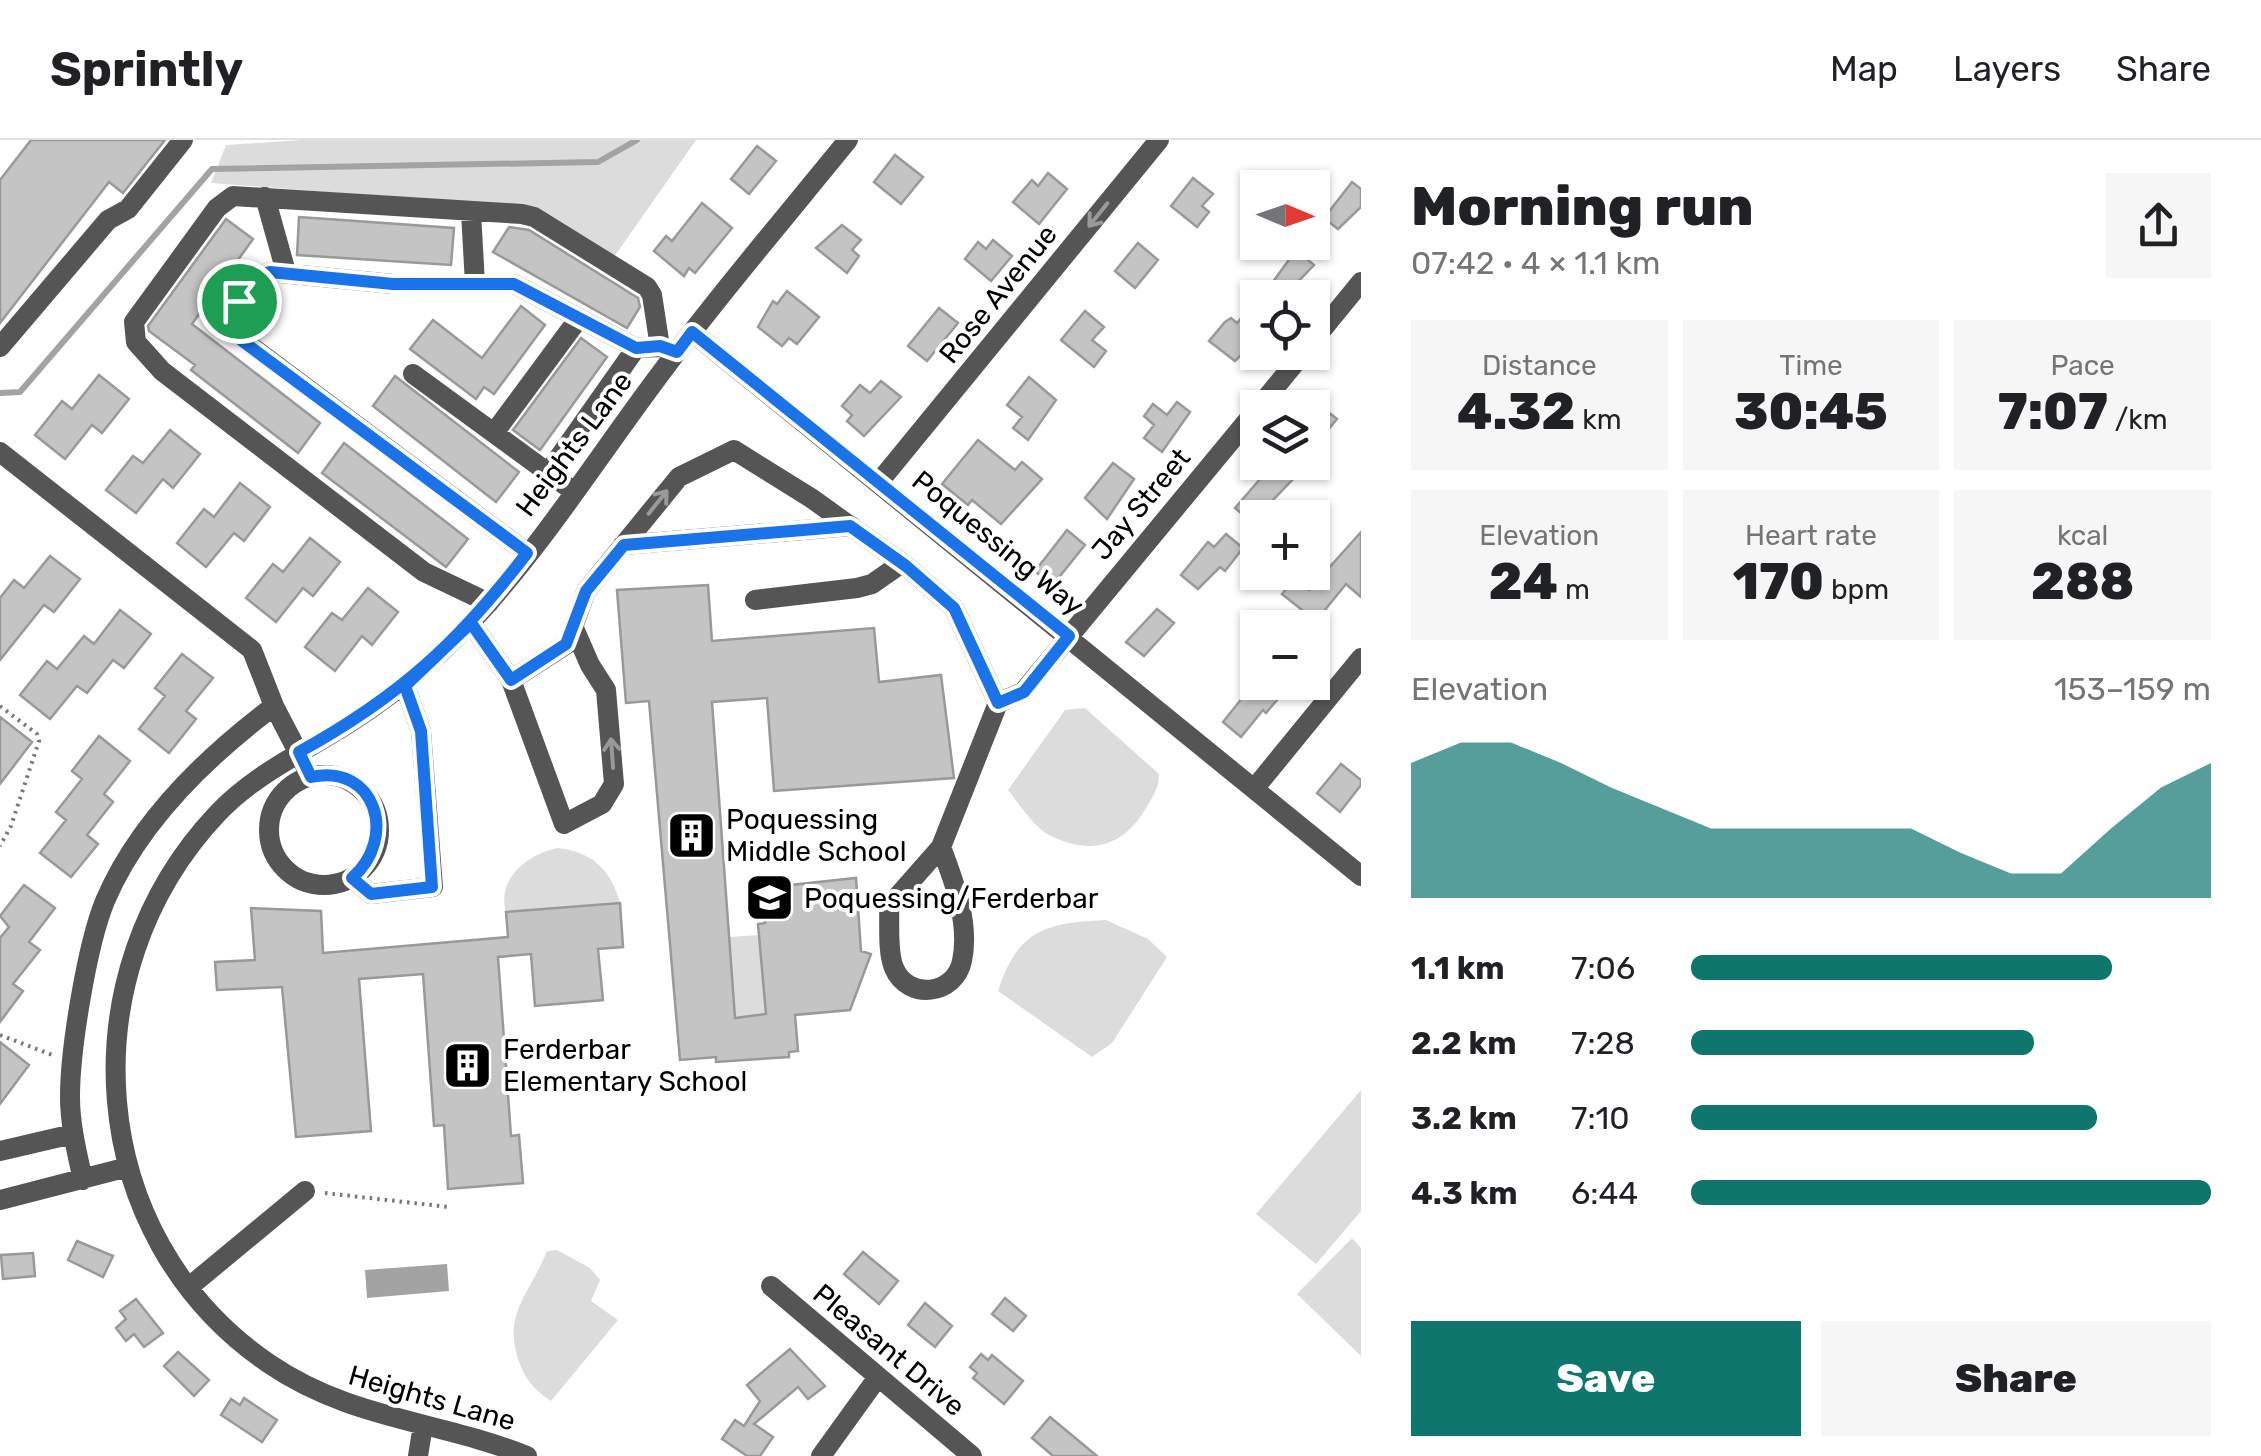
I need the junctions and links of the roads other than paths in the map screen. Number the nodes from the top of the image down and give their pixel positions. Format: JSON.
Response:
{"nodes":[{"id":1,"x":183,"y":140,"type":"edge"},
{"id":2,"x":848,"y":140,"type":"edge"},
{"id":3,"x":1160,"y":140,"type":"edge"},
{"id":4,"x":266,"y":197,"type":"junction"},
{"id":5,"x":471,"y":212,"type":"junction"},
{"id":6,"x":286,"y":272,"type":"junction"},
{"id":7,"x":1361,"y":282,"type":"edge"},
{"id":8,"x":475,"y":284,"type":"junction"},
{"id":9,"x":578,"y":318,"type":"junction"},
{"id":10,"x":1330,"y":320,"type":"edge"},
{"id":11,"x":692,"y":332,"type":"junction"},
{"id":12,"x":0,"y":347,"type":"edge"},
{"id":13,"x":636,"y":348,"type":"junction"},
{"id":14,"x":668,"y":349,"type":"junction"},
{"id":15,"x":1289,"y":370,"type":"edge"},
{"id":16,"x":413,"y":374,"type":"dead end"},
{"id":17,"x":1273,"y":390,"type":"edge"},
{"id":18,"x":1240,"y":430,"type":"edge"},
{"id":19,"x":494,"y":433,"type":"junction"},
{"id":20,"x":0,"y":452,"type":"edge"},
{"id":21,"x":548,"y":473,"type":"junction"},
{"id":22,"x":880,"y":482,"type":"junction"},
{"id":23,"x":573,"y":491,"type":"junction"},
{"id":24,"x":850,"y":526,"type":"junction"},
{"id":25,"x":624,"y":545,"type":"junction"},
{"id":26,"x":527,"y":553,"type":"junction"},
{"id":27,"x":902,"y":563,"type":"junction"},
{"id":28,"x":754,"y":600,"type":"dead end"},
{"id":29,"x":489,"y":603,"type":"junction"},
{"id":30,"x":471,"y":623,"type":"junction"},
{"id":31,"x":573,"y":626,"type":"junction"},
{"id":32,"x":1069,"y":636,"type":"junction"},
{"id":33,"x":1361,"y":658,"type":"edge"},
{"id":34,"x":511,"y":680,"type":"junction"},
{"id":35,"x":405,"y":686,"type":"junction"},
{"id":36,"x":998,"y":703,"type":"junction"},
{"id":37,"x":274,"y":706,"type":"junction"},
{"id":38,"x":299,"y":752,"type":"junction"},
{"id":39,"x":311,"y":777,"type":"junction"},
{"id":40,"x":1254,"y":790,"type":"junction"},
{"id":41,"x":941,"y":847,"type":"junction"},
{"id":42,"x":1361,"y":876,"type":"edge"},
{"id":43,"x":352,"y":878,"type":"junction"},
{"id":44,"x":73,"y":1134,"type":"junction"},
{"id":45,"x":0,"y":1152,"type":"edge"},
{"id":46,"x":128,"y":1167,"type":"junction"},
{"id":47,"x":83,"y":1180,"type":"junction"},
{"id":48,"x":305,"y":1190,"type":"road end"},
{"id":49,"x":0,"y":1200,"type":"edge"},
{"id":50,"x":189,"y":1286,"type":"junction"},
{"id":51,"x":770,"y":1286,"type":"dead end"},
{"id":52,"x":878,"y":1377,"type":"junction"},
{"id":53,"x":422,"y":1425,"type":"junction"},
{"id":54,"x":418,"y":1456,"type":"edge"},
{"id":55,"x":527,"y":1456,"type":"edge"},
{"id":56,"x":820,"y":1456,"type":"edge"},
{"id":57,"x":972,"y":1456,"type":"edge"}],
"edges":[{"from":1,"to":12,"type":"street"},
{"from":2,"to":11,"type":"street","name":"Heights Lane"},
{"from":3,"to":22,"type":"street","name":"Rose Avenue","one_way":true},
{"from":4,"to":5,"type":"street"},
{"from":4,"to":6,"type":"street"},
{"from":4,"to":29,"type":"street"},
{"from":5,"to":8,"type":"street"},
{"from":5,"to":14,"type":"street"},
{"from":6,"to":8,"type":"street"},
{"from":6,"to":26,"type":"street"},
{"from":7,"to":10,"type":"street"},
{"from":8,"to":9,"type":"street"},
{"from":9,"to":13,"type":"street"},
{"from":9,"to":19,"type":"street"},
{"from":11,"to":14,"type":"street","name":"Heights Lane"},
{"from":11,"to":22,"type":"street","name":"Poquessing Way"},
{"from":13,"to":14,"type":"street"},
{"from":13,"to":21,"type":"street"},
{"from":14,"to":23,"type":"street","name":"Heights Lane"},
{"from":15,"to":17,"type":"street","name":"Jay Street"},
{"from":16,"to":19,"type":"street"},
{"from":18,"to":32,"type":"street","name":"Jay Street"},
{"from":19,"to":21,"type":"street"},
{"from":20,"to":37,"type":"street"},
{"from":21,"to":23,"type":"street"},
{"from":22,"to":32,"type":"street","name":"Poquessing Way"},
{"from":23,"to":26,"type":"street","name":"Heights Lane"},
{"from":24,"to":25,"type":"street"},
{"from":25,"to":24,"type":"street","one_way":true},
{"from":24,"to":27,"type":"street"},
{"from":25,"to":31,"type":"street"},
{"from":26,"to":29,"type":"street","name":"Heights Lane"},
{"from":27,"to":28,"type":"street"},
{"from":27,"to":36,"type":"street"},
{"from":29,"to":30,"type":"street","name":"Heights Lane"},
{"from":30,"to":34,"type":"street"},
{"from":30,"to":35,"type":"street","name":"Heights Lane"},
{"from":31,"to":34,"type":"street"},
{"from":34,"to":31,"type":"street","one_way":true},
{"from":32,"to":36,"type":"street","name":"Jay Street"},
{"from":32,"to":40,"type":"street","name":"Poquessing Way"},
{"from":33,"to":40,"type":"street"},
{"from":35,"to":38,"type":"street","name":"Heights Lane"},
{"from":35,"to":43,"type":"street"},
{"from":36,"to":41,"type":"street"},
{"from":37,"to":38,"type":"street"},
{"from":37,"to":44,"type":"street"},
{"from":38,"to":39,"type":"street"},
{"from":38,"to":46,"type":"street","name":"Heights Lane"},
{"from":39,"to":43,"type":"street"},
{"from":39,"to":43,"type":"street"},
{"from":40,"to":42,"type":"street","name":"Poquessing Way"},
{"from":41,"to":41,"type":"street"},
{"from":44,"to":45,"type":"street"},
{"from":44,"to":47,"type":"street"},
{"from":46,"to":47,"type":"street"},
{"from":46,"to":50,"type":"street","name":"Heights Lane"},
{"from":47,"to":49,"type":"street"},
{"from":48,"to":50,"type":"street"},
{"from":50,"to":53,"type":"street","name":"Heights Lane"},
{"from":51,"to":52,"type":"street","name":"Pleasant Drive"},
{"from":52,"to":56,"type":"street"},
{"from":52,"to":57,"type":"street","name":"Pleasant Drive"},
{"from":53,"to":54,"type":"street"},
{"from":53,"to":55,"type":"street","name":"Heights Lane"}]}
